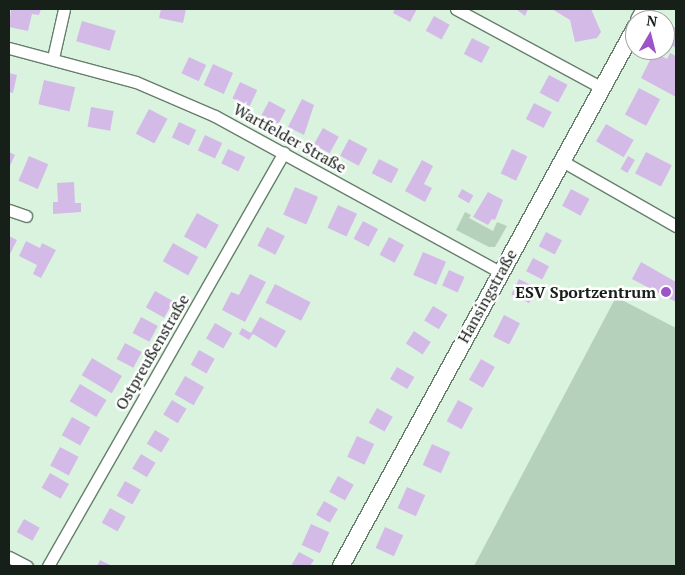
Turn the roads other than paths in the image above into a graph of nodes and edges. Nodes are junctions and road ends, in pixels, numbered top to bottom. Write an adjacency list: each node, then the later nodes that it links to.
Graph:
1 (64, 9): 5 (street)
2 (456, 9): 6 (street)
3 (625, 46): 6 (street, Hansingstraße)
4 (9, 48): 5 (street, Wartfelder Straße)
5 (53, 58): 7 (street, Wartfelder Straße)
6 (602, 88): 8 (street, Hansingstraße)
7 (284, 153): 12 (street, Wartfelder Straße); 15 (street, Ostpreußenstraße)
8 (562, 161): 11 (street); 12 (street, Hansingstraße)
9 (9, 210): 10 (street)
10 (26, 216)
11 (676, 226)
12 (500, 272): 16 (street, Hansingstraße)
13 (9, 557): 14 (street)
14 (27, 566)
15 (48, 566)
16 (341, 566)

